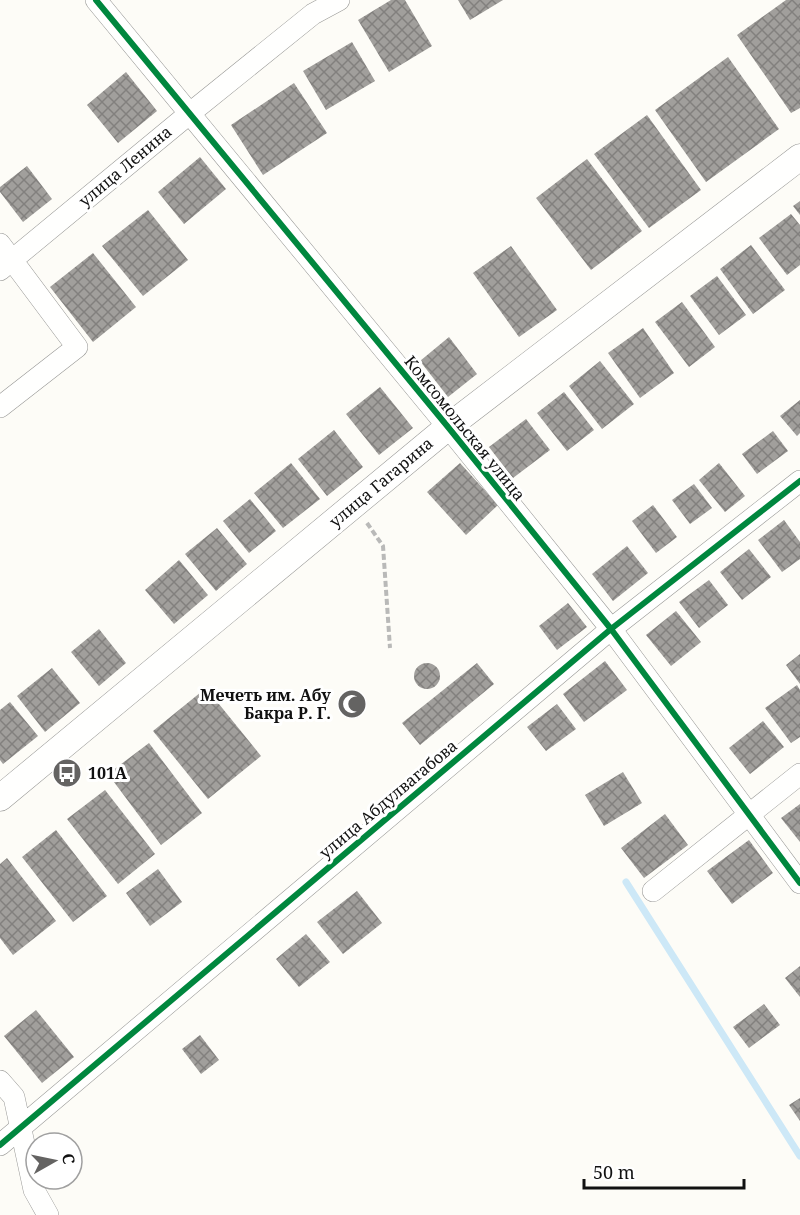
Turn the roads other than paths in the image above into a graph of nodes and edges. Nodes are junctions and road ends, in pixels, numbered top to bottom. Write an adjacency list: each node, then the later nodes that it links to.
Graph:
1 (96, 0): 3 (street, Комсомольская улица)
2 (339, 0): 3 (street, улица Ленина)
3 (189, 114): 5 (street, улица Ленина); 7 (street, Комсомольская улица)
4 (800, 157): 7 (street, улица Гагарина)
5 (4, 258): 6 (street)
6 (0, 407)
7 (448, 427): 9 (street, Комсомольская улица); 11 (street, улица Гагарина)
8 (800, 481): 9 (street, улица Абдулвагабова)
9 (611, 629): 12 (street, Комсомольская улица); 16 (street, улица Абдулвагабова)
10 (800, 774): 12 (street)
11 (0, 798)
12 (748, 814): 13 (street, Комсомольская улица); 14 (street)
13 (800, 883)
14 (652, 891)
15 (0, 1081): 16 (street)
16 (21, 1126): 17 (street, улица Абдулвагабова); 18 (street)
17 (0, 1145)
18 (48, 1215)

